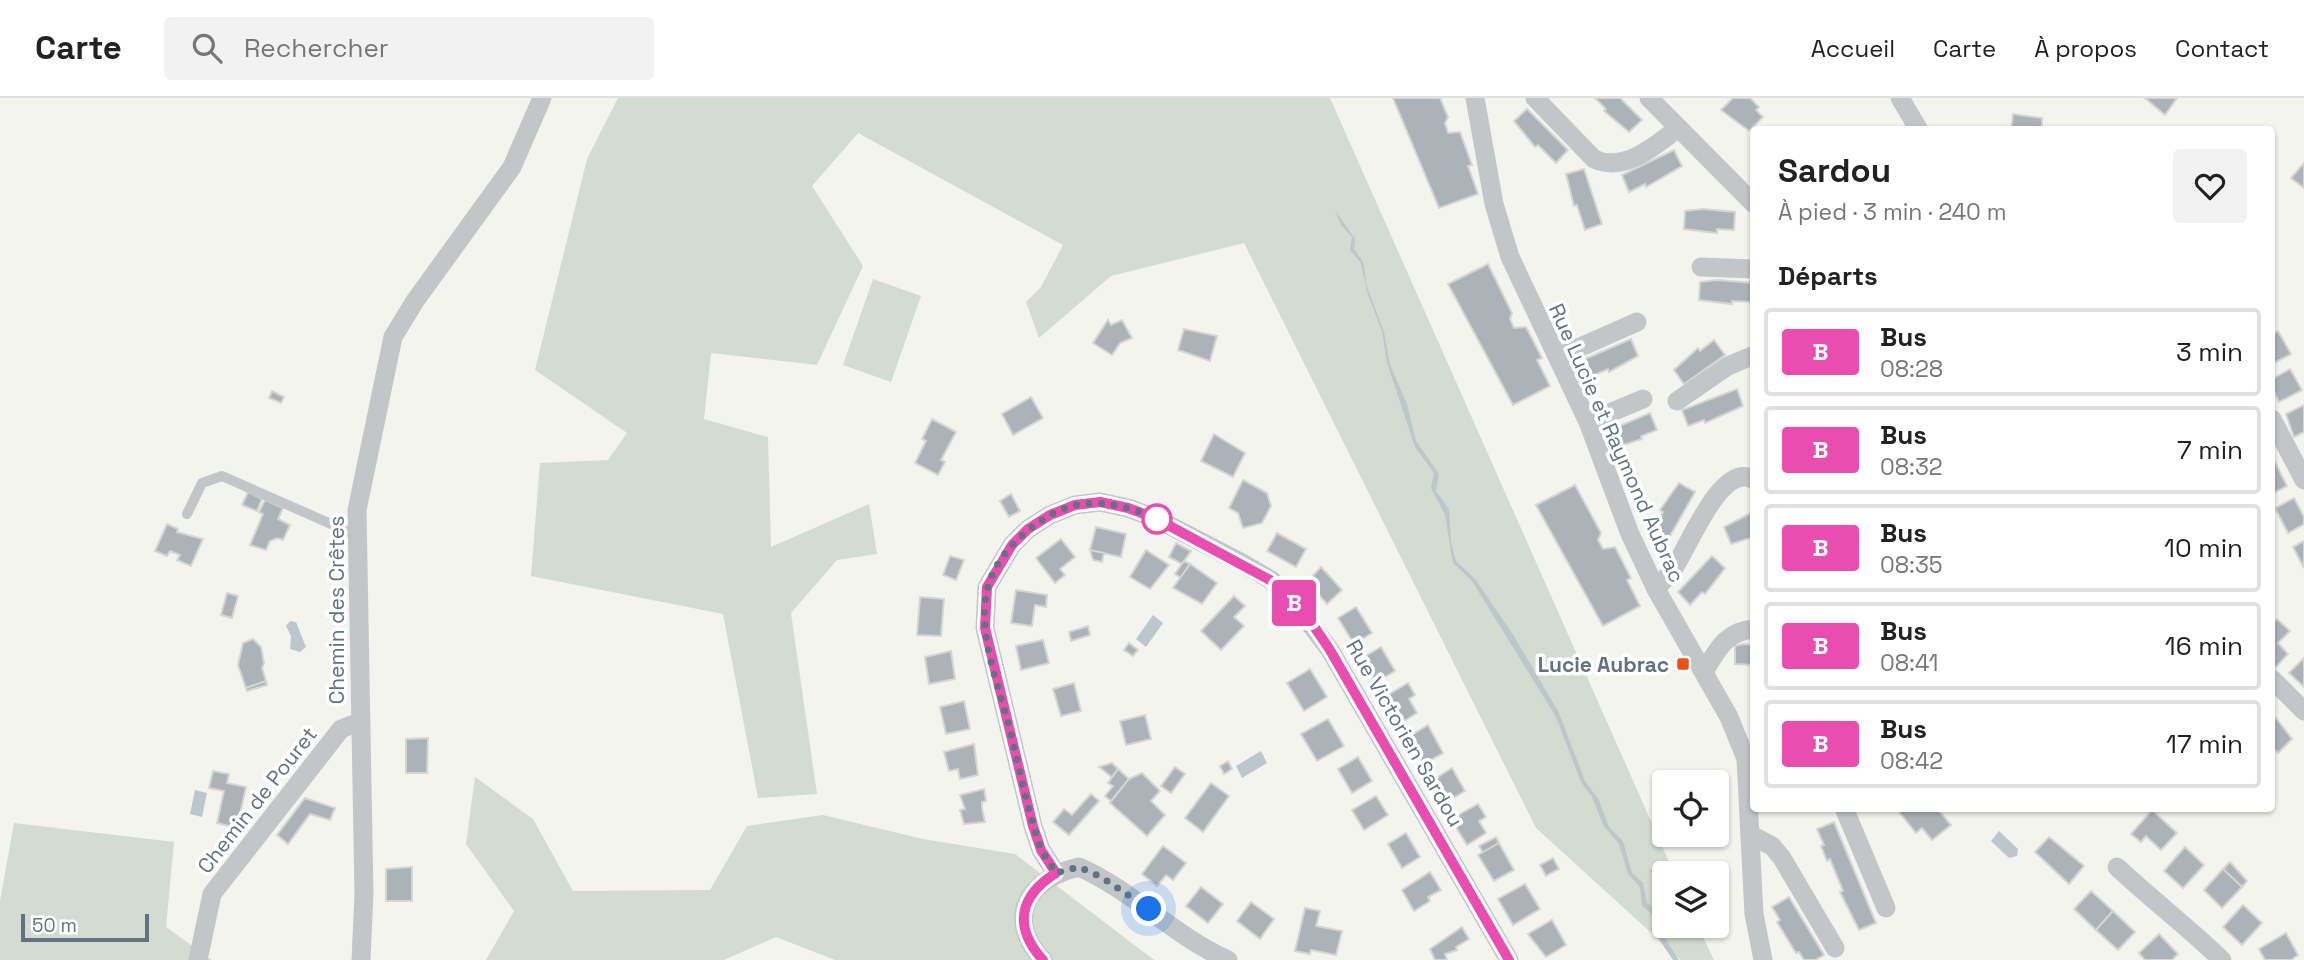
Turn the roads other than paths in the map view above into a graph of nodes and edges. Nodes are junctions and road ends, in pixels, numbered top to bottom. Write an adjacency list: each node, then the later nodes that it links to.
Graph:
1 (542, 98): 21 (street, Chemin des Crêtes)
2 (1475, 98): 12 (street, Rue Lucie et Raymond Aubrac)
3 (1535, 98): 7 (street)
4 (1649, 98): 7 (street)
5 (1900, 98): 6 (street)
6 (1917, 126)
7 (1678, 128): 8 (street)
8 (1750, 200)
9 (1701, 267): 10 (street)
10 (1750, 269)
11 (1637, 322): 12 (street)
12 (1558, 356): 16 (street, Rue Lucie et Raymond Aubrac)
13 (1750, 357): 15 (street)
14 (1643, 399): 16 (street)
15 (1676, 401)
16 (1588, 422): 22 (street, Rue Lucie et Raymond Aubrac)
17 (2275, 425): 19 (street)
18 (1750, 480): 22 (street)
19 (2304, 480)
20 (187, 514): 21 (lane)
21 (356, 535): 27 (street, Chemin des Crêtes)
22 (1656, 589): 24 (street, Rue Lucie et Raymond Aubrac)
23 (1750, 630): 24 (street)
24 (1704, 672): 28 (street, Rue Lucie et Raymond Aubrac)
25 (2275, 682): 26 (street)
26 (2304, 711)
27 (359, 722): 35 (street, Chemin de Pouret); 36 (street, Chemin des Crêtes)
28 (1745, 734): 30 (street, Rue Lucie et Raymond Aubrac)
29 (1846, 812): 33 (street)
30 (1751, 835): 34 (street); 40 (street, Rue Lucie et Raymond Aubrac)
31 (2117, 867): 41 (street)
32 (1056, 873): 37 (street); 38 (street); 39 (street, Rue Victorien Sardou)
33 (1886, 908)
34 (1835, 948)
35 (198, 960)
36 (362, 960)
37 (1043, 960)
38 (1228, 960)
39 (1509, 960)
40 (1763, 960)
41 (2222, 960)

